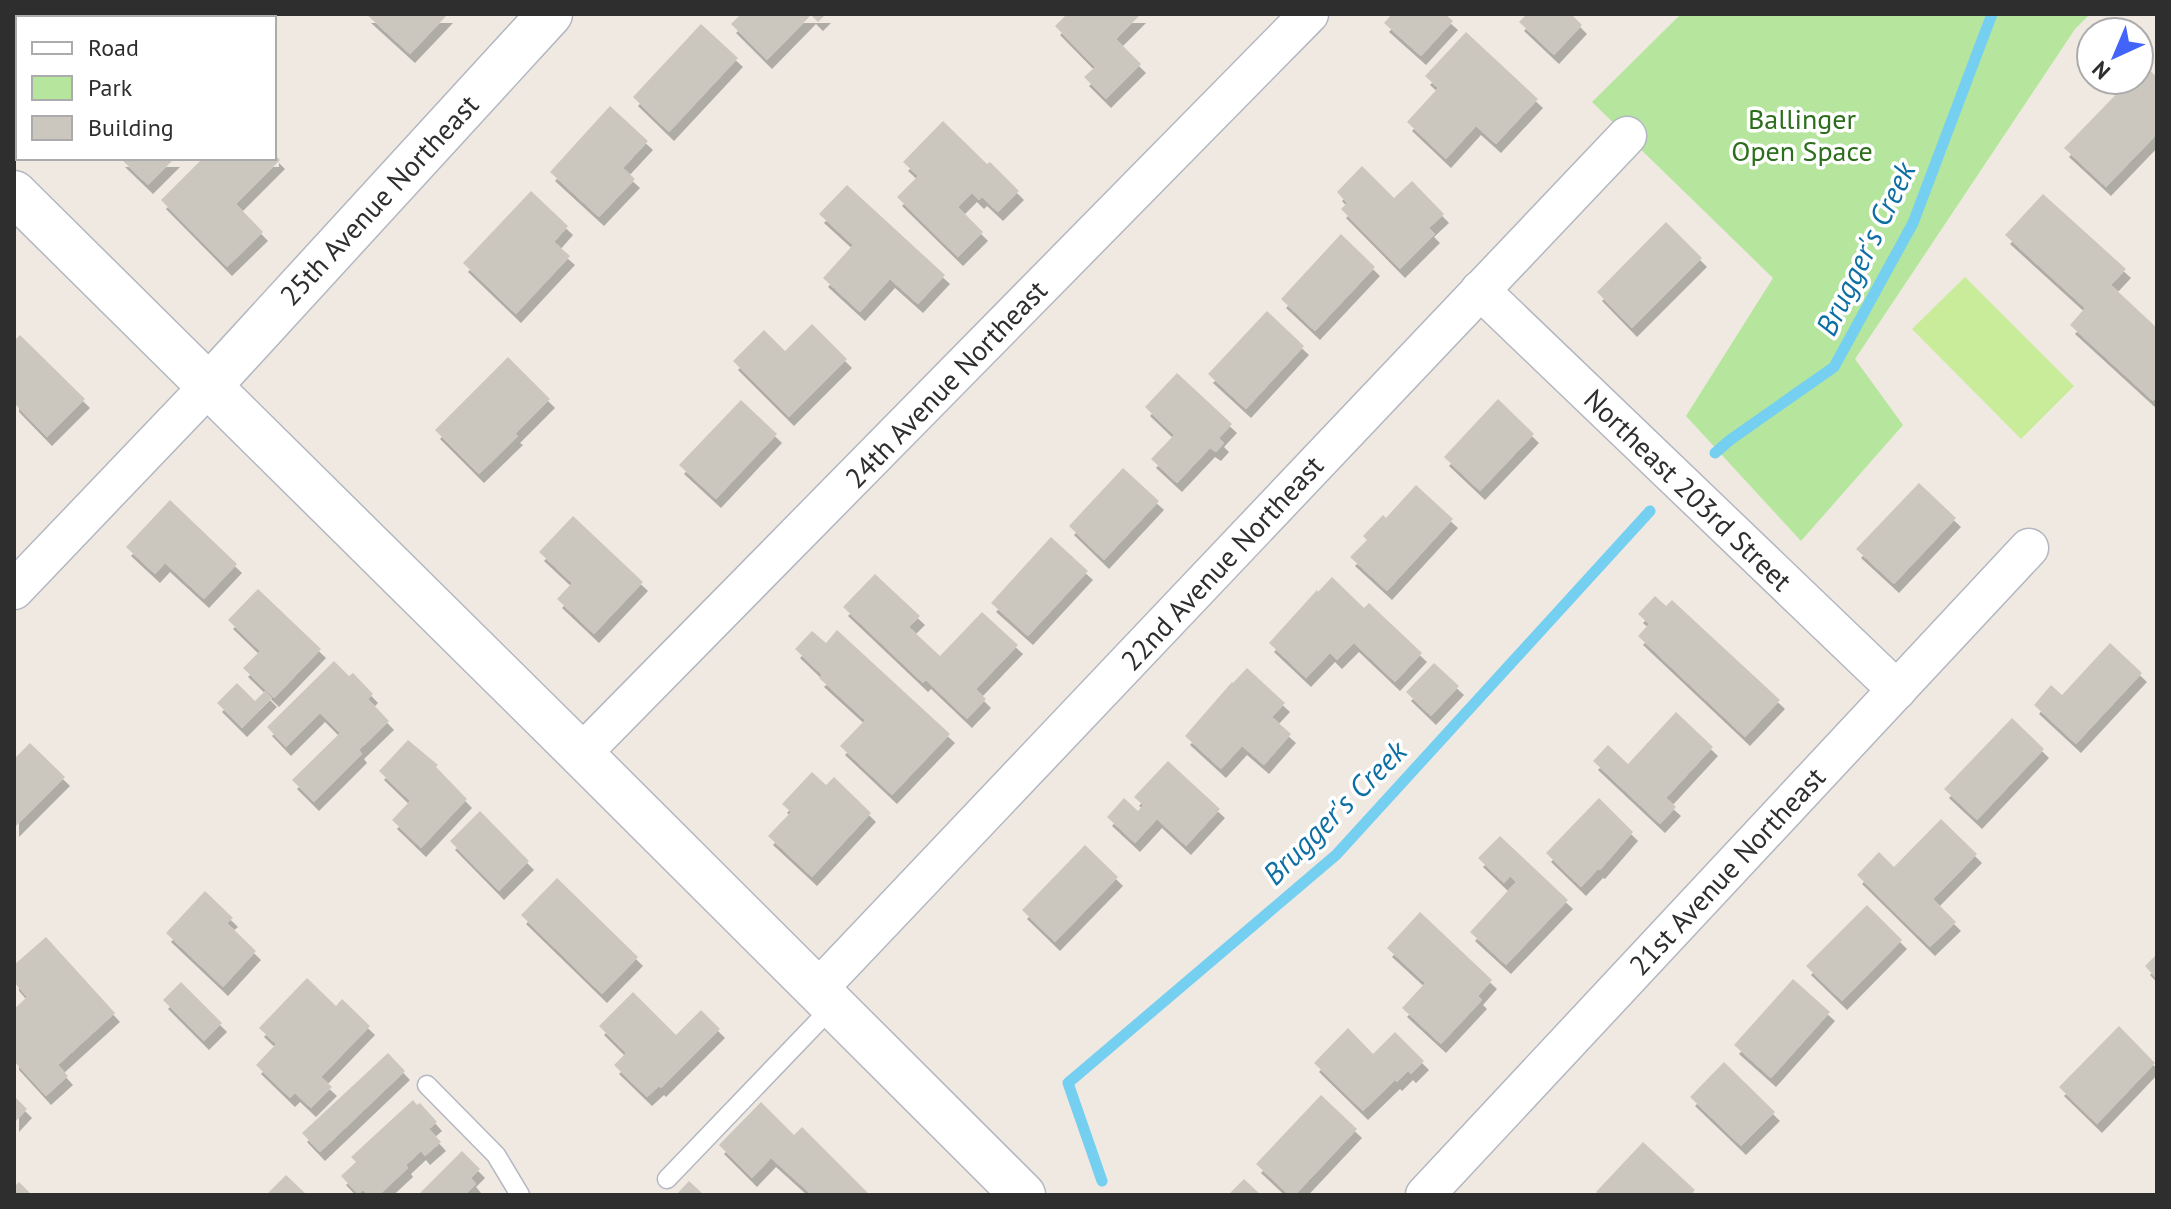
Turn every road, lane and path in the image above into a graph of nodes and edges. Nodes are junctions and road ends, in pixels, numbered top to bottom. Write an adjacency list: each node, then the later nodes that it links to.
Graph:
1 (550, 14): 6 (main road, 25th Avenue Northeast)
2 (1309, 14): 10 (street, 24th Avenue Northeast)
3 (1627, 136): 5 (street, 22nd Avenue Northeast)
4 (14, 193): 6 (main road)
5 (1480, 290): 9 (street, Northeast 203rd Street); 11 (street, 22nd Avenue Northeast)
6 (209, 386): 8 (street); 10 (main road)
7 (2029, 548): 9 (street, 21st Avenue Northeast)
8 (14, 590)
9 (1897, 690): 16 (street, 21st Avenue Northeast)
10 (581, 754): 11 (main road)
11 (825, 998): 13 (lane); 15 (main road)
12 (427, 1085): 14 (lane)
13 (667, 1179)
14 (520, 1195)
15 (1023, 1195)
16 (1425, 1195)

